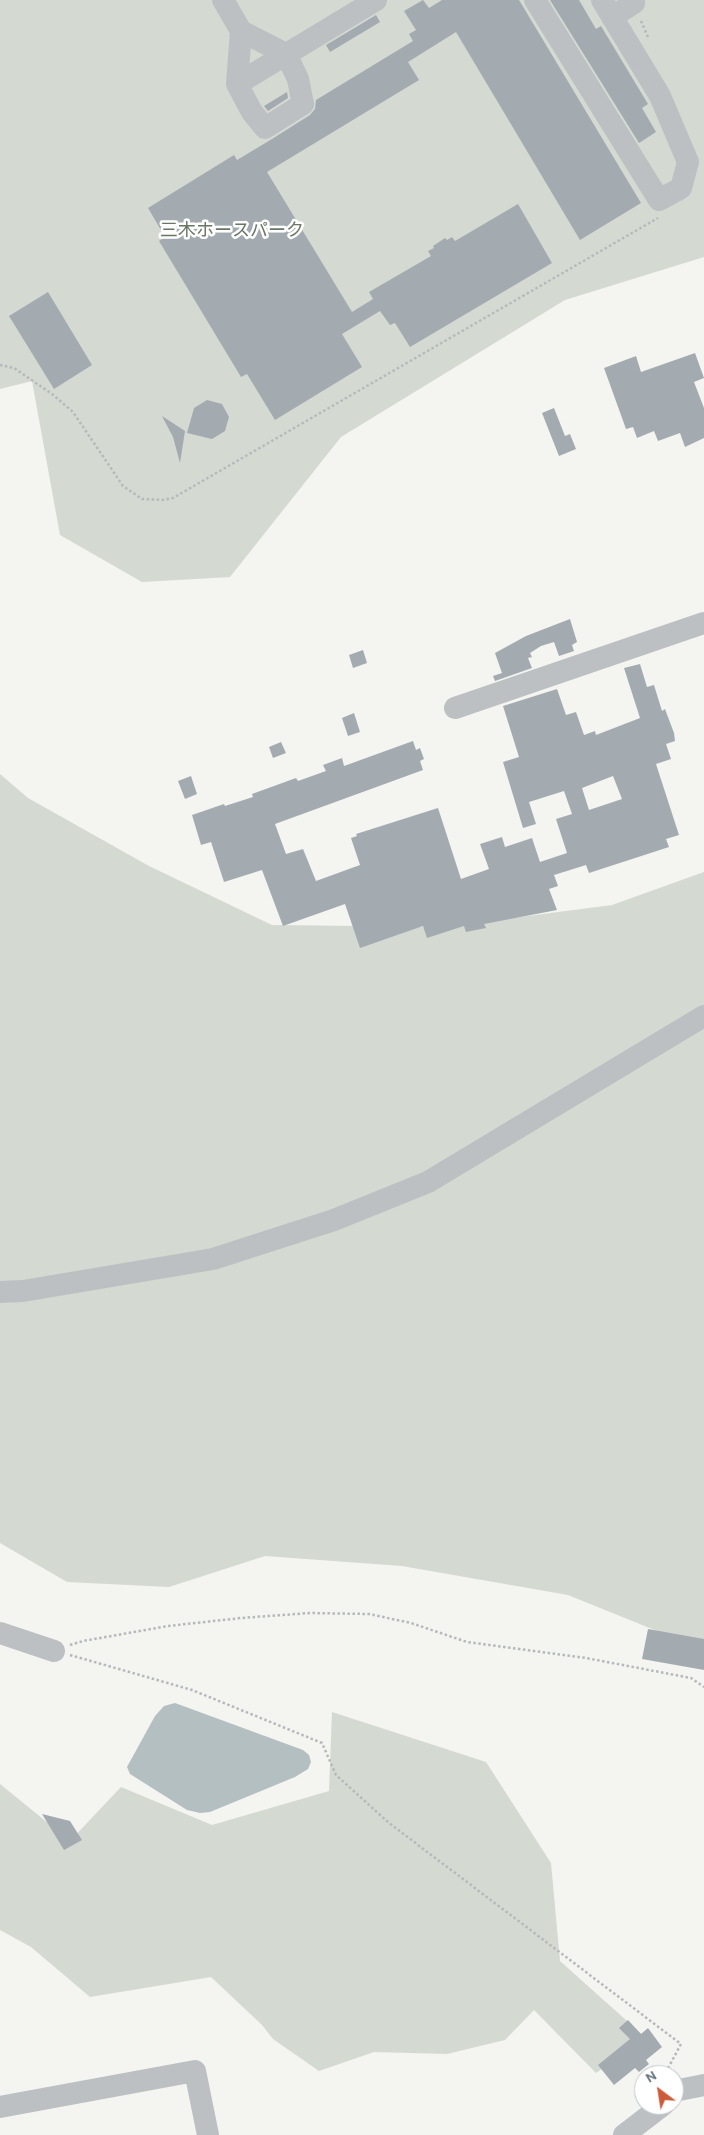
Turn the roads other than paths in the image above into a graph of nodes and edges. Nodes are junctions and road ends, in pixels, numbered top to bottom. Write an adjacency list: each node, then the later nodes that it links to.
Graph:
1 (223, 0): 6 (street)
2 (376, 0): 7 (street)
3 (535, 0): 5 (street)
4 (634, 2): 5 (street)
5 (607, 8)
6 (240, 31): 7 (street); 8 (street)
7 (286, 54): 8 (street); 8 (street)
8 (237, 84)
9 (704, 623): 10 (street)
10 (455, 708)
11 (704, 1016): 12 (street)
12 (0, 1292)
13 (0, 1633): 14 (street)
14 (54, 1651)
15 (704, 2085): 16 (street)
16 (684, 2089)
17 (0, 2107): 19 (street)
18 (650, 2115): 20 (street)
19 (208, 2135)
20 (624, 2135)

